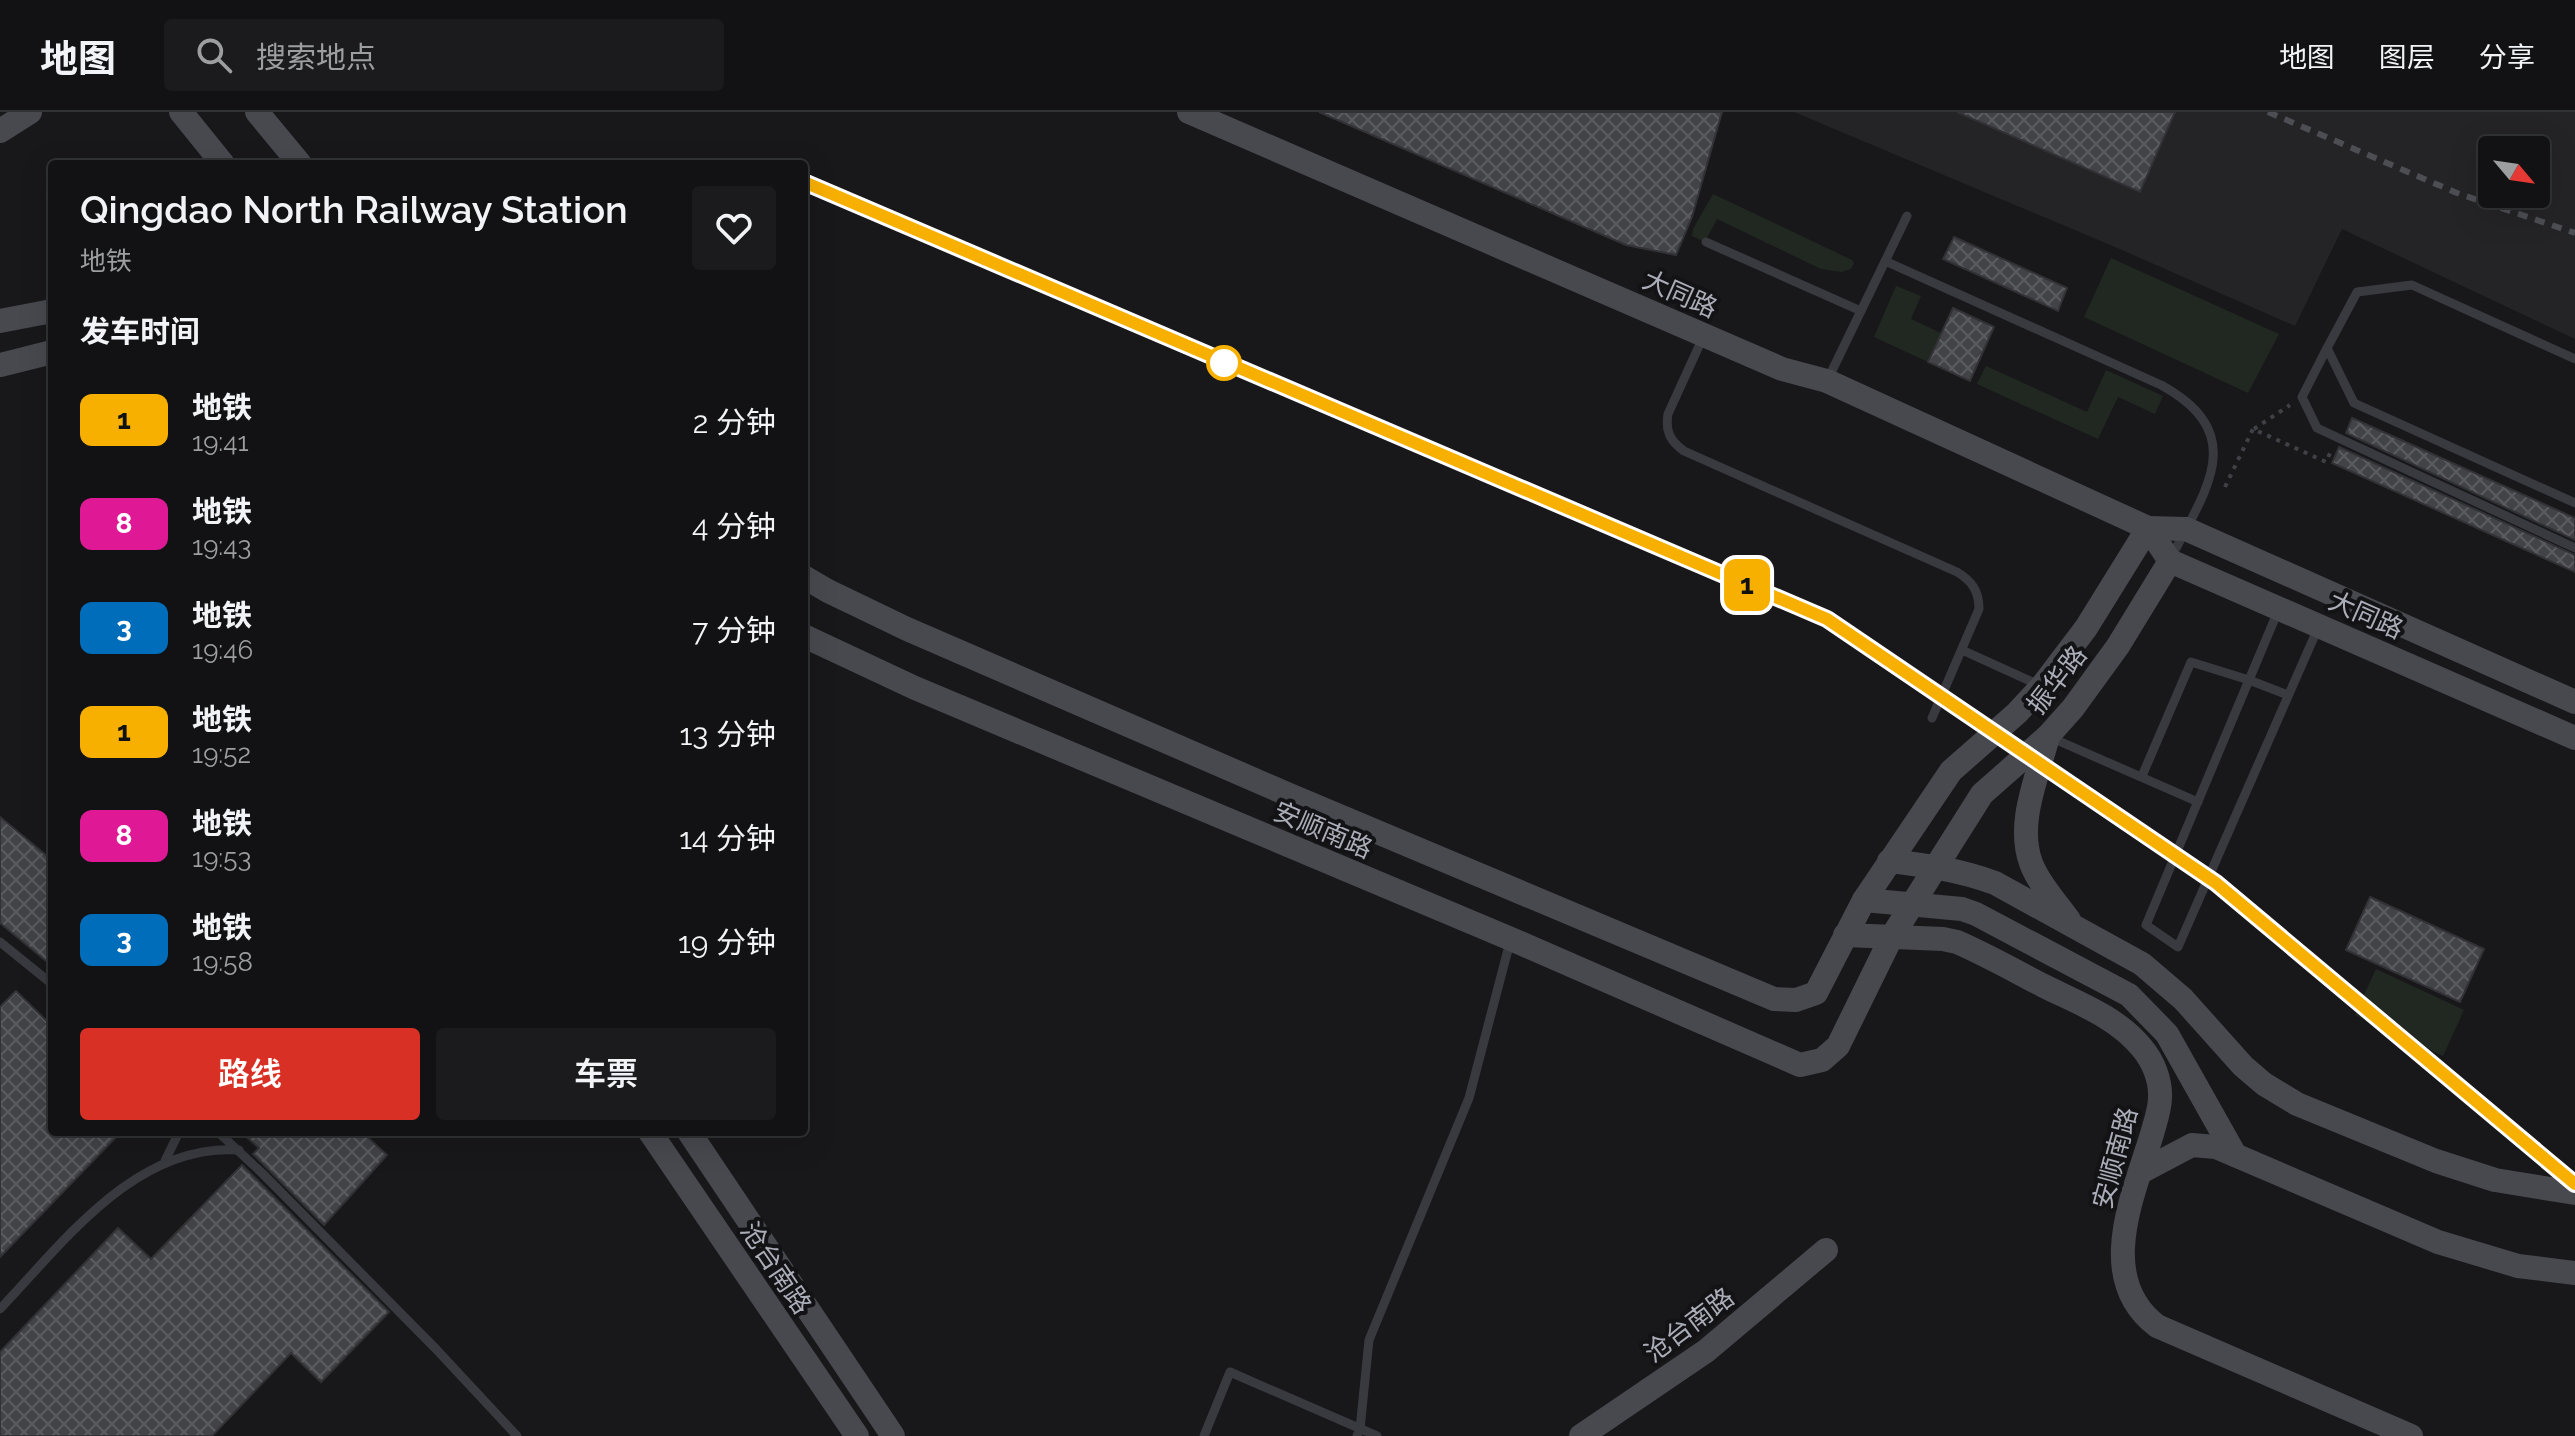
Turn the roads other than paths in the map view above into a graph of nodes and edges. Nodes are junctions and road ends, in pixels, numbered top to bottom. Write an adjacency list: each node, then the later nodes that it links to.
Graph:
1 (30, 112): 5 (main road)
2 (181, 112): 6 (main road)
3 (257, 112): 7 (main road)
4 (1189, 112): 14 (main road, 大同路)
5 (0, 131)
6 (220, 160)
7 (297, 160)
8 (1907, 216): 10 (lane)
9 (1706, 242): 11 (lane)
10 (1885, 261): 11 (lane); 22 (lane)
11 (1861, 311): 19 (lane)
12 (48, 312): 13 (main road)
13 (0, 321)
14 (1704, 335): 19 (main road, 大同路); 29 (lane)
15 (2327, 348): 17 (lane); 20 (lane); 23 (lane)
16 (48, 353): 18 (main road)
17 (2575, 359)
18 (0, 365)
19 (1827, 381): 21 (main road, 大同路)
20 (2575, 503)
21 (2148, 528): 22 (main road, 大同路); 24 (main road); 31 (main road, 振华路)
22 (2186, 529): 24 (lane); 33 (main road, 大同路)
23 (2575, 548)
24 (2170, 561): 26 (main road, 大同路); 35 (main road, 振华路)
25 (808, 579): 49 (main road, 安顺南路)
26 (2280, 607): 27 (main road, 大同路); 30 (lane)
27 (2319, 625): 32 (lane); 36 (main road, 大同路)
28 (808, 638): 46 (main road, 安顺南路)
29 (1962, 650): 31 (lane); 34 (lane)
30 (2249, 680): 32 (lane); 37 (lane); 38 (lane)
31 (2042, 686): 39 (main road, 振华路)
32 (2288, 695): 38 (lane)
33 (2575, 702)
34 (1932, 718)
35 (2048, 736): 37 (lane); 40 (main road, 振华路); 43 (main road)
36 (2575, 738)
37 (2142, 776): 38 (lane)
38 (2198, 802)
39 (1889, 861): 40 (main road); 41 (main road, 振华路)
40 (1935, 866): 42 (main road, 振华路); 43 (main road)
41 (1864, 900): 42 (main road); 44 (main road, 振华路)
42 (1912, 903): 45 (main road, 振华路); 56 (main road)
43 (2070, 922): 59 (main road)
44 (1845, 935): 45 (main road, 安顺南路); 49 (main road, 振华路)
45 (1891, 938): 50 (main road, 振华路); 58 (main road, 安顺南路)
46 (1511, 939): 50 (main road, 安顺南路); 63 (lane)
47 (0, 942): 48 (lane)
48 (48, 981)
49 (1816, 993)
50 (1822, 1060)
51 (177, 1136): 57 (lane)
52 (223, 1136): 55 (lane)
53 (653, 1136): 65 (main road, 沧台南路)
54 (692, 1136): 66 (main road, 沧台南路)
55 (239, 1150): 57 (lane); 64 (lane)
56 (2235, 1155): 58 (main road); 61 (main road)
57 (165, 1161): 62 (lane)
58 (2141, 1172): 70 (main road, 安顺南路)
59 (2575, 1193)
60 (1826, 1250): 69 (main road, 沧台南路)
61 (2575, 1273)
62 (0, 1309)
63 (1359, 1432): 67 (lane); 68 (lane)
64 (517, 1436)
65 (857, 1436)
66 (893, 1436)
67 (1204, 1436)
68 (1377, 1436)
69 (1581, 1436)
70 (2411, 1436)

